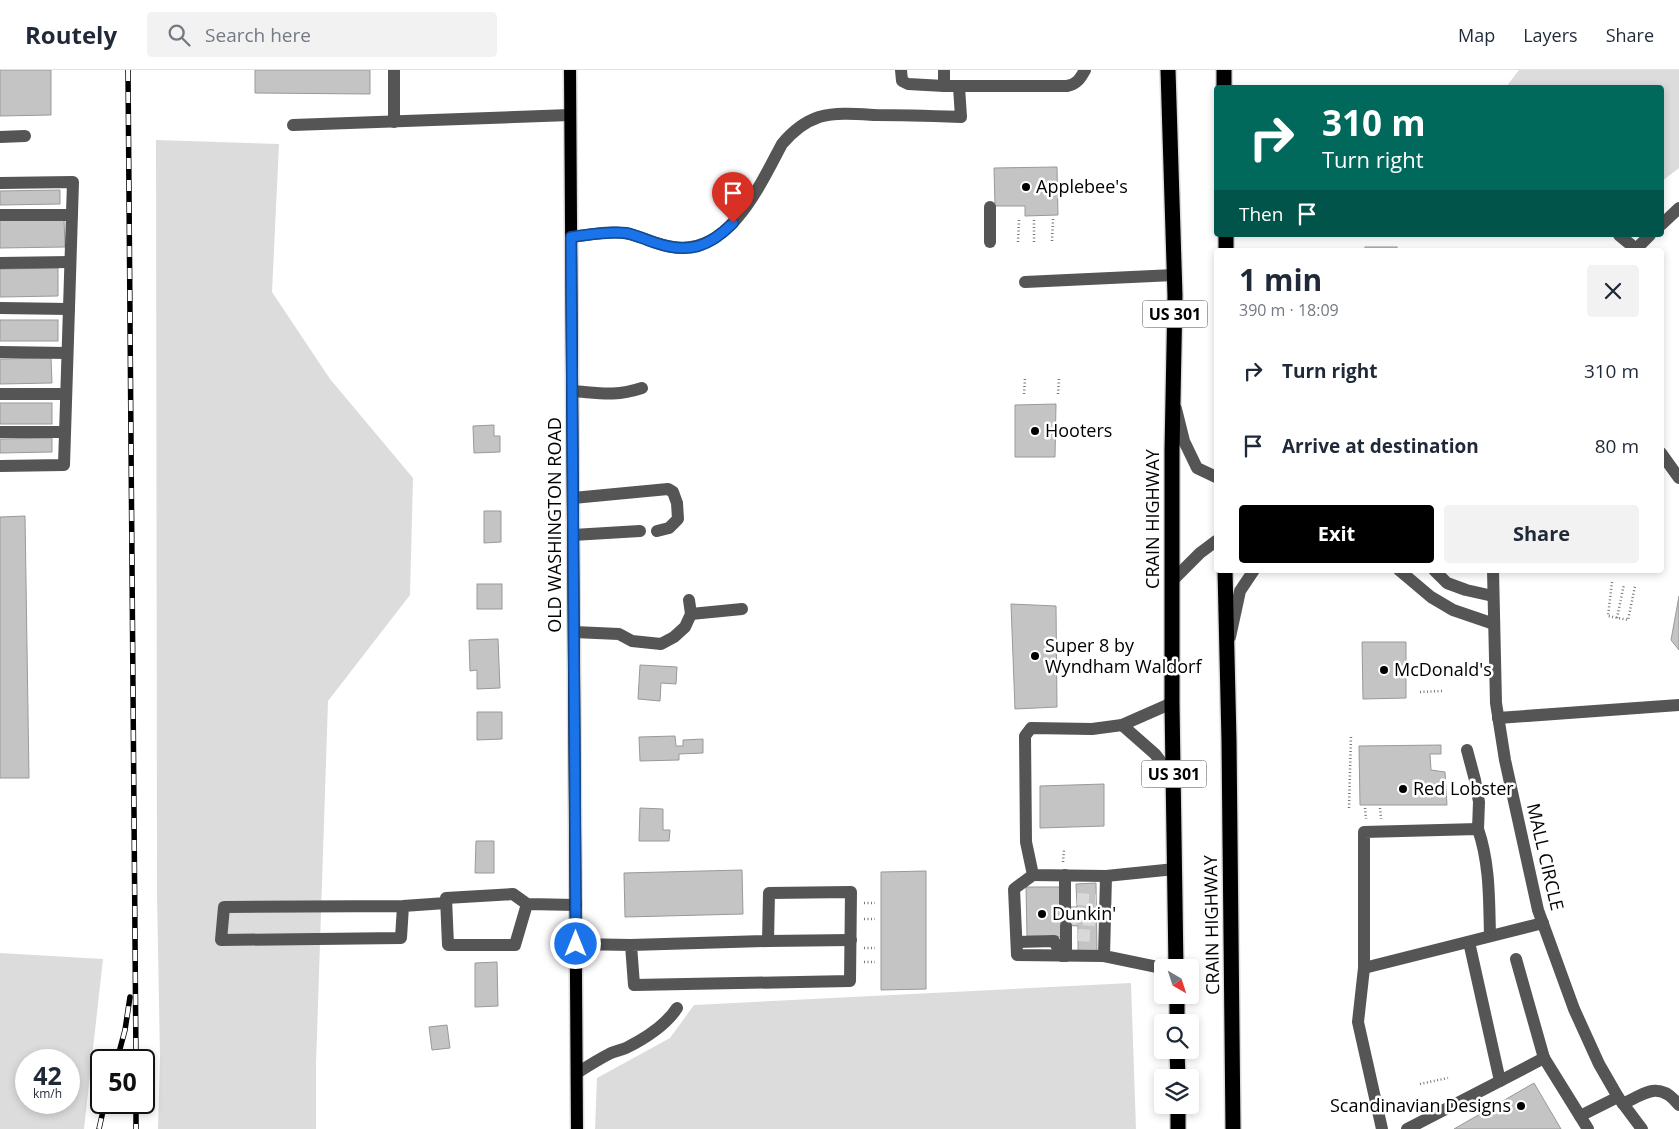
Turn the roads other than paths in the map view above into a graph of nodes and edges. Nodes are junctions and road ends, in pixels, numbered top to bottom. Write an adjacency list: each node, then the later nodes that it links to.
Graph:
1 (394, 70): 12 (street)
2 (570, 70): 11 (main road, OLD WASHINGTON ROAD)
3 (901, 70): 9 (street)
4 (944, 70): 9 (street)
5 (1085, 70): 10 (street)
6 (1168, 70): 30 (highway, CRAIN HIGHWAY / US 301)
7 (1224, 70): 8 (highway)
8 (1224, 85)
9 (944, 86): 10 (street)
10 (959, 87): 22 (street)
11 (570, 116): 12 (street); 22 (main road, OLD WASHINGTON ROAD)
12 (394, 122): 13 (street)
13 (293, 125)
14 (0, 136): 15 (street)
15 (25, 136)
16 (0, 183): 20 (street)
17 (990, 206): 25 (street)
18 (1679, 208): 21 (street)
19 (0, 215): 20 (street)
20 (72, 215): 28 (street)
21 (1664, 222)
22 (571, 237): 37 (main road, OLD WASHINGTON ROAD)
23 (1621, 237): 26 (street)
24 (1648, 237): 27 (street)
25 (990, 242)
26 (1633, 248)
27 (1637, 248)
28 (70, 262): 29 (street); 33 (street)
29 (0, 263)
30 (1174, 275): 31 (street); 40 (highway, CRAIN HIGHWAY / US 301)
31 (1025, 282)
32 (0, 308): 33 (street)
33 (69, 309): 35 (street)
34 (0, 352): 35 (street)
35 (67, 353): 39 (street)
36 (642, 388): 37 (street)
37 (572, 391): 47 (main road, OLD WASHINGTON ROAD)
38 (0, 394): 39 (street)
39 (66, 394): 42 (street)
40 (1173, 395): 45 (street); 57 (highway, CRAIN HIGHWAY / US 301)
41 (0, 432): 42 (street)
42 (65, 432): 44 (street)
43 (1664, 457): 46 (street)
44 (0, 466)
45 (1214, 476)
46 (1679, 478)
47 (573, 498): 49 (street); 50 (main road, OLD WASHINGTON ROAD)
48 (640, 531): 50 (street)
49 (657, 531)
50 (573, 536): 63 (main road, OLD WASHINGTON ROAD)
51 (1214, 543): 57 (street)
52 (1225, 573): 64 (highway, CRAIN HIGHWAY / US 301)
53 (1252, 573): 64 (street)
54 (1403, 573): 62 (street)
55 (1437, 573): 58 (street)
56 (1493, 573): 58 (street, MALL CIRCLE)
57 (1172, 581): 65 (highway, CRAIN HIGHWAY / US 301)
58 (1493, 596): 62 (street, MALL CIRCLE)
59 (689, 600): 61 (street)
60 (742, 609): 61 (street)
61 (691, 614): 63 (street)
62 (1494, 624): 67 (street, MALL CIRCLE)
63 (574, 632): 79 (main road, OLD WASHINGTON ROAD)
64 (1227, 649): 105 (highway, CRAIN HIGHWAY / US 301)
65 (1172, 703): 68 (street); 70 (highway, CRAIN HIGHWAY / US 301)
66 (1679, 705): 67 (street)
67 (1498, 718): 81 (street, MALL CIRCLE)
68 (1122, 726): 70 (street); 74 (street)
69 (1467, 750): 71 (street)
70 (1174, 779): 72 (highway, CRAIN HIGHWAY / US 301)
71 (1478, 829): 83 (street); 94 (street)
72 (1175, 869): 75 (street); 91 (highway, CRAIN HIGHWAY / US 301)
73 (1064, 871): 74 (street); 75 (street); 76 (street)
74 (1033, 875): 89 (street)
75 (1106, 876): 90 (street)
76 (1069, 902)
77 (446, 903): 78 (street); 78 (street); 80 (street)
78 (527, 904): 79 (street)
79 (576, 905): 87 (main road, OLD WASHINGTON ROAD)
80 (402, 906): 80 (street)
81 (1543, 923): 83 (street); 99 (street, MALL CIRCLE)
82 (1066, 926): 89 (street)
83 (1490, 936): 86 (street)
84 (851, 940): 85 (street); 85 (street); 88 (street)
85 (768, 941): 88 (street)
86 (1469, 942): 94 (street); 98 (street)
87 (576, 944): 88 (street); 97 (main road, OLD WASHINGTON ROAD)
88 (631, 945)
89 (1064, 956): 90 (street)
90 (1104, 956): 93 (street)
91 (1176, 959)
92 (1516, 959): 96 (street)
93 (1154, 966)
94 (1364, 968): 106 (street)
95 (678, 1008): 97 (street)
96 (1544, 1058): 98 (street); 102 (street)
97 (577, 1072): 103 (main road, OLD WASHINGTON ROAD)
98 (1500, 1080): 107 (street)
99 (1620, 1100): 100 (street); 102 (street); 109 (street, MALL CIRCLE)
100 (1679, 1105)
101 (1178, 1114): 104 (highway)
102 (1580, 1116): 108 (street)
103 (577, 1129)
104 (1178, 1129)
105 (1233, 1129)
106 (1382, 1129)
107 (1407, 1129)
108 (1588, 1129)
109 (1642, 1129)

